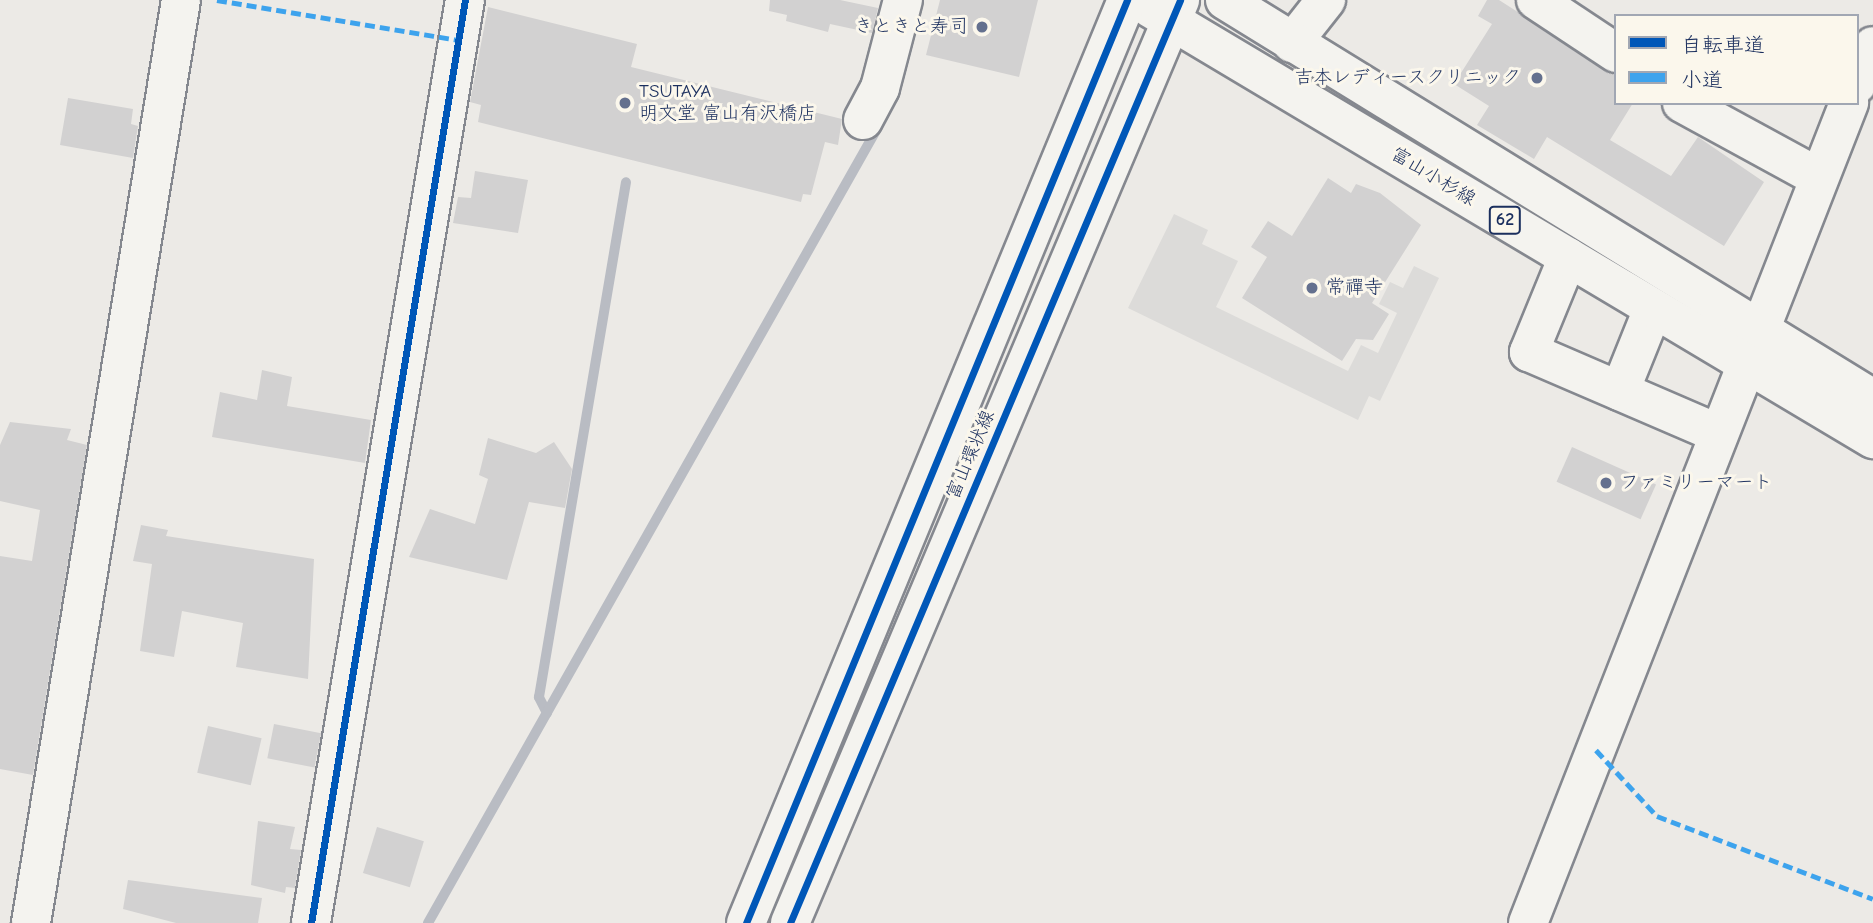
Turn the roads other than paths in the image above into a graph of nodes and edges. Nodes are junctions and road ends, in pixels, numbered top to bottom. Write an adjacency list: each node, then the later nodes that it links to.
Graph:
1 (181, 0): 25 (main road)
2 (465, 0): 26 (main road)
3 (902, 0): 16 (main road)
4 (1127, 0): 27 (main road, 富山環状線)
5 (1137, 0): 9 (main road, 富山小杉線 / 62)
6 (1225, 0): 10 (main road, 富山小杉線 / 62)
7 (1326, 0): 10 (main road)
8 (1536, 0): 12 (main road)
9 (1176, 11): 18 (main road, 富山小杉線 / 62); 28 (main road, 富山環状線)
10 (1292, 43): 20 (main road, 富山小杉線 / 62)
11 (1873, 46): 13 (main road)
12 (1614, 52)
13 (1859, 79)
14 (1686, 105): 17 (main road)
15 (1848, 105): 17 (main road)
16 (863, 120)
17 (1818, 177): 20 (main road)
18 (1568, 257): 19 (main road, 富山小杉線 / 62); 21 (main road)
19 (1653, 309): 20 (main road, 富山小杉線 / 62); 21 (main road)
20 (1750, 348): 22 (main road, 富山小杉線 / 62); 23 (main road); 24 (main road, 富山小杉線 / 62)
21 (1620, 391): 23 (main road)
22 (1873, 399)
23 (1717, 433): 29 (main road)
24 (1873, 439)
25 (31, 923)
26 (311, 923)
27 (746, 923)
28 (790, 923)
29 (1528, 923)

